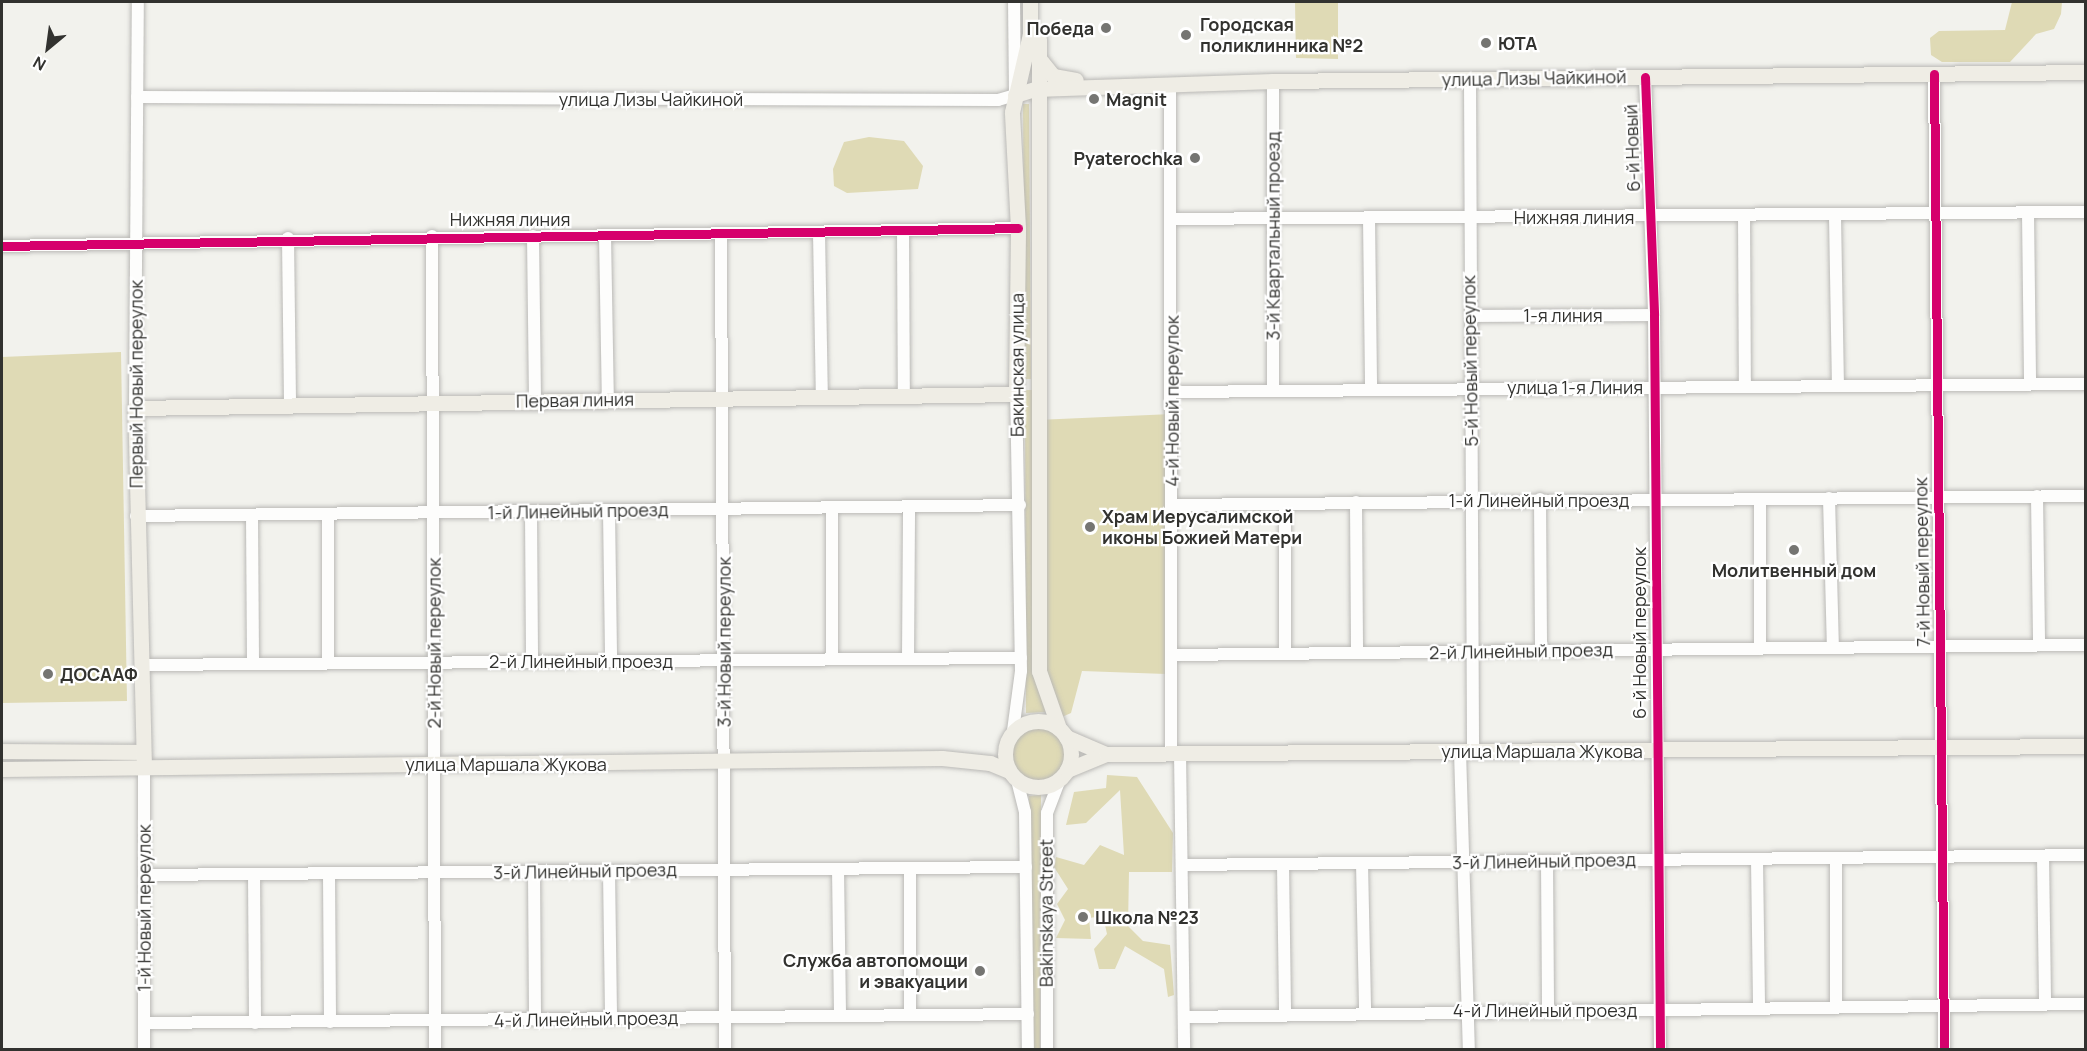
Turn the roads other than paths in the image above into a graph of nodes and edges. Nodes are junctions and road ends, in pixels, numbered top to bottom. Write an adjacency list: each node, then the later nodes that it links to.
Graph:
1 (138, 2): 14 (street, Первый Новый переулок)
2 (1014, 2): 5 (street)
3 (1030, 2): 5 (main road, Бакинская улица)
4 (1039, 2): 5 (main road, Бакинская улица)
5 (1030, 48): 11 (main road, улица Лизы Чайкиной); 12 (main road, Бакинская улица); 13 (main road, Бакинская улица)
6 (2085, 72): 7 (main road, улица Лизы Чайкиной)
7 (1934, 74): 8 (main road, улица Лизы Чайкиной); 17 (street, 7-й Новый переулок)
8 (1646, 77): 9 (main road, улица Лизы Чайкиной); 21 (street, 6-й Новый)
9 (1470, 79): 10 (main road, улица Лизы Чайкиной); 20 (street, 5-й Новый переулок)
10 (1273, 81): 11 (main road, улица Лизы Чайкиной); 22 (street, 3-й Квартальный проезд)
11 (1166, 84): 12 (main road, улица Лизы Чайкиной); 24 (street, 4-й Новый переулок)
12 (1035, 89): 13 (main road, улица Лизы Чайкиной); 99 (main road, Бакинская улица)
13 (1015, 95): 14 (street, улица Лизы Чайкиной); 25 (main road, Бакинская улица)
14 (137, 97): 33 (street, Первый Новый переулок)
15 (2085, 212): 16 (street, Нижняя линия)
16 (2028, 213): 17 (street, Нижняя линия); 37 (street)
17 (1935, 214): 19 (street, Нижняя линия); 39 (street, 7-й Новый переулок)
18 (1744, 215): 19 (street, Нижняя линия); 21 (street, Нижняя линия); 40 (street)
19 (1835, 216): 41 (street)
20 (1468, 217): 21 (street, Нижняя линия); 23 (street, Нижняя линия); 36 (street, 5-й Новый переулок)
21 (1651, 217): 35 (street, 6-й Новый переулок)
22 (1273, 218): 23 (street, Нижняя линия); 24 (street, Нижняя линия); 44 (street, 3-й Квартальный проезд)
23 (1369, 218): 45 (street)
24 (1171, 219): 46 (street, 4-й Новый переулок)
25 (1018, 228): 26 (street, Нижняя линия); 47 (main road, Бакинская улица)
26 (903, 231): 27 (street, Нижняя линия); 48 (street)
27 (819, 232): 28 (street, Нижняя линия); 49 (street)
28 (721, 234): 29 (street, Нижняя линия); 50 (street, 3-й Новый переулок)
29 (605, 235): 31 (street, Нижняя линия); 51 (street)
30 (432, 236): 31 (street, Нижняя линия); 32 (street, Нижняя линия); 53 (street, 2-й Новый переулок)
31 (533, 236): 52 (street)
32 (288, 238): 33 (street, Нижняя линия); 54 (street)
33 (136, 241): 34 (street, Нижняя линия); 55 (street, Первый Новый переулок)
34 (2, 246)
35 (1653, 315): 36 (street, 1-я линия); 42 (street, 6-й Новый переулок)
36 (1472, 316): 43 (street, 5-й Новый переулок)
37 (2030, 384): 38 (street, улица 1-я Линия); 39 (street, улица 1-я Линия)
38 (2085, 384)
39 (1936, 385): 41 (street, улица 1-я Линия); 58 (street, 7-й Новый переулок)
40 (1745, 386): 41 (street, улица 1-я Линия); 42 (street, улица 1-я Линия)
41 (1838, 386)
42 (1654, 387): 43 (street, улица 1-я Линия); 63 (street, 6-й Новый переулок)
43 (1474, 388): 45 (street, улица 1-я Линия); 61 (street, 5-й Новый переулок)
44 (1273, 390): 45 (street, улица 1-я Линия); 46 (street, улица 1-я Линия)
45 (1371, 390)
46 (1172, 392): 67 (street, 4-й Новый переулок)
47 (1016, 394): 48 (main road, Первая линия); 66 (street, Бакинская улица)
48 (904, 396): 49 (main road, Первая линия)
49 (822, 397): 50 (main road, Первая линия)
50 (722, 399): 51 (main road, Первая линия); 70 (street, 3-й Новый переулок)
51 (608, 400): 52 (main road, Первая линия)
52 (535, 401): 53 (main road, Первая линия)
53 (433, 402): 54 (main road, Первая линия); 73 (street, 2-й Новый переулок)
54 (290, 404): 55 (main road, Первая линия)
55 (135, 408): 75 (main road, Первый Новый переулок)
56 (2085, 495): 57 (street, 1-й Линейный проезд)
57 (2037, 496): 58 (street, 1-й Линейный проезд); 77 (street)
58 (1938, 497): 59 (street, 1-й Линейный проезд); 79 (street, 7-й Новый переулок)
59 (1829, 498): 60 (street, 1-й Линейный проезд); 81 (street)
60 (1760, 499): 63 (street, 1-й Линейный проезд); 80 (street)
61 (1471, 500): 62 (street, 1-й Линейный проезд); 64 (street, 1-й Линейный проезд); 83 (street, 5-й Новый переулок)
62 (1540, 500): 63 (street, 1-й Линейный проезд); 84 (street)
63 (1655, 500): 82 (street, 6-й Новый переулок)
64 (1356, 502): 65 (street, 1-й Линейный проезд); 86 (street)
65 (1285, 504): 67 (street, 1-й Линейный проезд); 85 (street)
66 (1020, 505): 68 (street, 1-й Линейный проезд); 89 (street, Бакинская улица)
67 (1172, 505): 87 (street, 4-й Новый переулок)
68 (909, 506): 69 (street, 1-й Линейный проезд); 88 (street)
69 (832, 507): 70 (street, 1-й Линейный проезд); 90 (street)
70 (723, 509): 71 (street, 1-й Линейный проезд); 91 (street, 3-й Новый переулок)
71 (609, 511): 72 (street, 1-й Линейный проезд); 92 (street)
72 (531, 512): 73 (street, 1-й Линейный проезд); 94 (street)
73 (433, 513): 74 (street, 1-й Линейный проезд); 93 (street, 2-й Новый переулок)
74 (328, 514): 76 (street, 1-й Линейный проезд); 95 (street)
75 (136, 516): 76 (street, 1-й Линейный проезд); 97 (main road, Первый Новый переулок)
76 (252, 516): 96 (street)
77 (2039, 645): 78 (street, 2-й Линейный проезд); 79 (street, 2-й Линейный проезд)
78 (2085, 645)
79 (1940, 647): 81 (street, 2-й Линейный проезд); 101 (street, 7-й Новый переулок)
80 (1760, 648): 81 (street, 2-й Линейный проезд); 82 (street, 2-й Линейный проезд)
81 (1833, 648)
82 (1656, 649): 84 (street, 2-й Линейный проезд); 102 (street, 6-й Новый переулок)
83 (1472, 651): 84 (street, 2-й Линейный проезд); 86 (street, 2-й Линейный проезд); 104 (street, 5-й Новый переулок)
84 (1541, 651)
85 (1285, 653): 86 (street, 2-й Линейный проезд); 87 (street, 2-й Линейный проезд)
86 (1357, 653)
87 (1173, 655): 105 (street, 4-й Новый переулок)
88 (908, 658): 89 (street, 2-й Линейный проезд); 90 (street, 2-й Линейный проезд)
89 (1021, 658): 98 (street, Бакинская улица)
90 (832, 659): 91 (street, 2-й Линейный проезд)
91 (724, 660): 92 (street, 2-й Линейный проезд); 108 (street, 3-й Новый переулок)
92 (611, 661): 94 (street, 2-й Линейный проезд)
93 (434, 662): 94 (street, 2-й Линейный проезд); 95 (street, 2-й Линейный проезд); 109 (street, 2-й Новый переулок)
94 (532, 662)
95 (328, 663): 96 (street, 2-й Линейный проезд)
96 (253, 664): 97 (street, 2-й Линейный проезд)
97 (141, 665): 107 (main road, Первый Новый переулок)
98 (1013, 731): 99 (main road); 112 (main road)
99 (1063, 732): 106 (main road, улица Маршала Жукова); 111 (main road)
100 (2085, 746): 101 (main road, улица Маршала Жукова)
101 (1937, 748): 102 (main road, улица Маршала Жукова); 115 (street, 7-й Новый переулок)
102 (1654, 750): 104 (main road, улица Маршала Жукова); 117 (street, 6-й Новый переулок)
103 (2, 751): 107 (main road, улица Маршала Жукова)
104 (1466, 751): 105 (main road, улица Маршала Жукова); 120 (street, 5-й Новый переулок)
105 (1175, 753): 106 (main road, улица Маршала Жукова); 122 (street, 4-й Новый переулок)
106 (1106, 754): 111 (main road, улица Маршала Жукова)
107 (143, 760): 109 (main road, улица Маршала Жукова); 110 (main road, улица Маршала Жукова); 132 (street, 1-й Новый переулок)
108 (724, 762): 109 (main road, улица Маршала Жукова); 112 (main road, улица Маршала Жукова); 127 (street, 3-й Новый переулок)
109 (435, 765): 130 (street, 2-й Новый переулок)
110 (2, 769)
111 (1063, 775): 112 (main road); 159 (street, Bakinskaya Street)
112 (1013, 776): 124 (street, Bakinskaya Street)
113 (2085, 855): 114 (street, 3-й Линейный проезд)
114 (2043, 856): 115 (street, 3-й Линейный проезд); 134 (street)
115 (1941, 857): 116 (street, 3-й Линейный проезд); 136 (street, 7-й Новый переулок)
116 (1836, 858): 118 (street, 3-й Линейный проезд); 137 (street)
117 (1658, 860): 118 (street, 3-й Линейный проезд); 119 (street, 3-й Линейный проезд); 139 (street, 6-й Новый переулок)
118 (1757, 860): 138 (street)
119 (1547, 861): 120 (street, 3-й Линейный проезд); 141 (street)
120 (1466, 862): 121 (street, 3-й Линейный проезд); 140 (street, 5-й Новый переулок)
121 (1362, 863): 123 (street, 3-й Линейный проезд); 142 (street)
122 (1182, 865): 123 (street, 3-й Линейный проезд); 147 (street, 4-й Новый переулок)
123 (1283, 865): 144 (street)
124 (1026, 867): 126 (street, 3-й Линейный проезд); 143 (street, Bakinskaya Street)
125 (838, 868): 126 (street, 3-й Линейный проезд); 127 (street, 3-й Линейный проезд); 145 (street)
126 (910, 868): 146 (street)
127 (724, 869): 128 (street, 3-й Линейный проезд); 148 (street, 3-й Новый переулок)
128 (609, 871): 129 (street, 3-й Линейный проезд); 149 (street)
129 (534, 872): 130 (street, 3-й Линейный проезд); 150 (street)
130 (435, 873): 131 (street, 3-й Линейный проезд); 151 (street, 2-й Новый переулок)
131 (329, 874): 133 (street, 3-й Линейный проезд); 152 (street)
132 (144, 875): 133 (street, 3-й Линейный проезд); 153 (street, 1-й Новый переулок)
133 (254, 875): 154 (street)
134 (2045, 1004): 135 (street, 4-й Линейный проезд); 136 (street, 4-й Линейный проезд)
135 (2085, 1004)
136 (1944, 1005): 137 (street, 4-й Линейный проезд); 163 (street, 7-й Новый переулок)
137 (1836, 1006): 138 (street, 4-й Линейный проезд)
138 (1759, 1008): 139 (street, 4-й Линейный проезд)
139 (1659, 1009): 141 (street, 4-й Линейный проезд); 162 (street, 6-й Новый переулок)
140 (1468, 1011): 141 (street, 4-й Линейный проезд); 142 (street, 4-й Линейный проезд); 161 (street, 5-й Новый переулок)
141 (1548, 1011)
142 (1365, 1012): 144 (street, 4-й Линейный проезд)
143 (1028, 1014): 146 (street, 4-й Линейный проезд); 158 (street, Bakinskaya Street)
144 (1285, 1014): 147 (street, 4-й Линейный проезд)
145 (840, 1016): 146 (street, 4-й Линейный проезд); 148 (street, 4-й Линейный проезд)
146 (910, 1016)
147 (1184, 1017): 160 (street, 4-й Новый переулок)
148 (725, 1018): 149 (street, 4-й Линейный проезд); 157 (street, 3-й Новый переулок)
149 (611, 1019): 150 (street, 4-й Линейный проезд)
150 (535, 1020): 151 (street, 4-й Линейный проезд)
151 (435, 1021): 152 (street, 4-й Линейный проезд); 156 (street, 2-й Новый переулок)
152 (330, 1022): 154 (street, 4-й Линейный проезд)
153 (144, 1023): 154 (street, 4-й Линейный проезд); 155 (street, 1-й Новый переулок)
154 (255, 1023)
155 (144, 1050)
156 (435, 1050)
157 (725, 1050)
158 (1028, 1050)
159 (1047, 1050)
160 (1184, 1050)
161 (1470, 1050)
162 (1660, 1050)
163 (1944, 1050)

